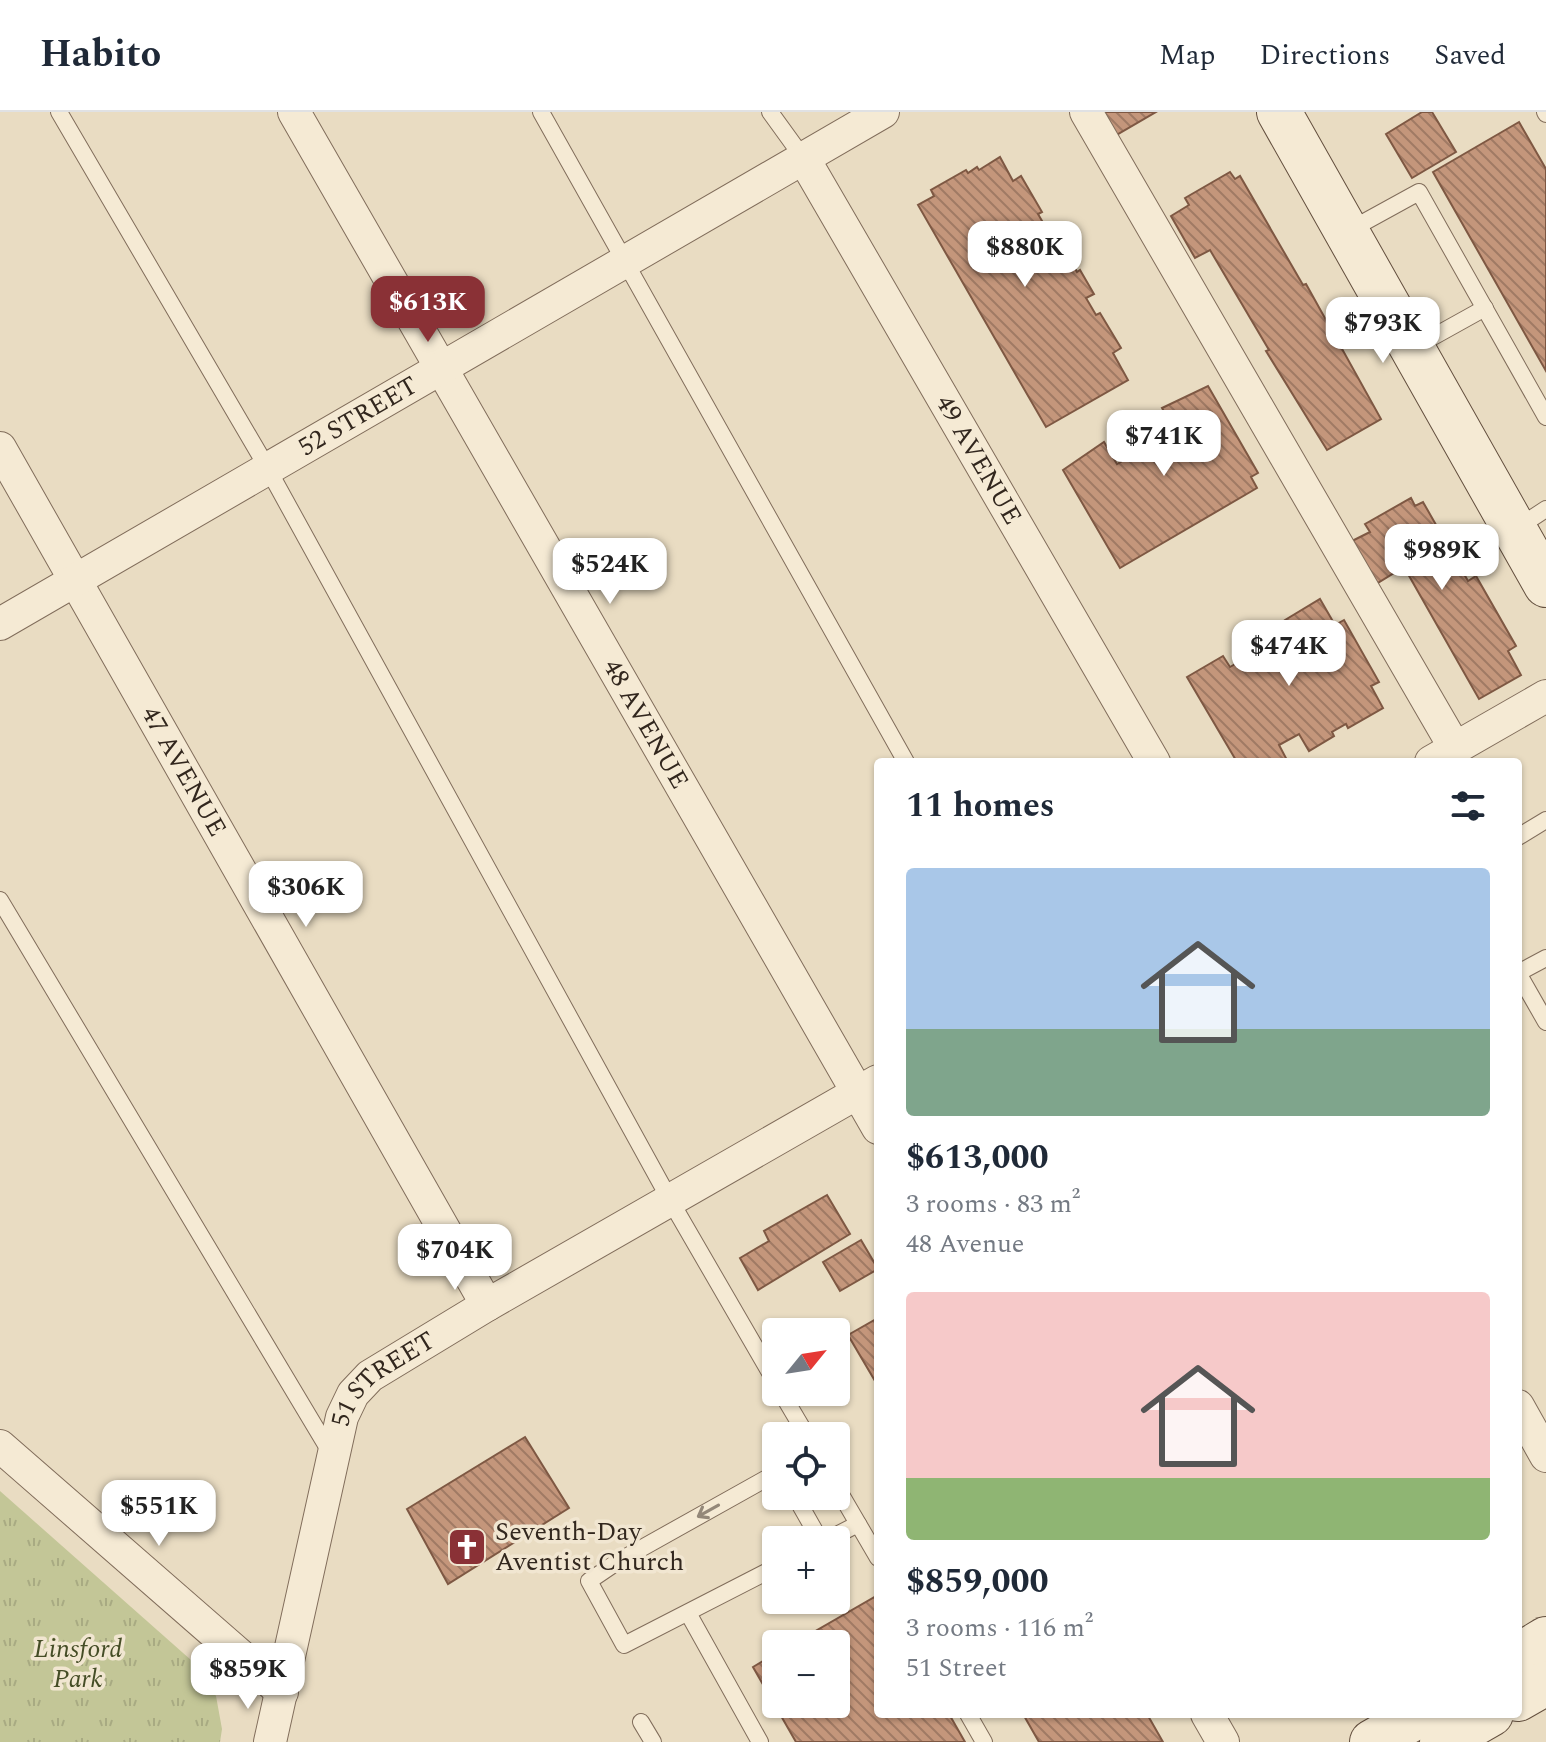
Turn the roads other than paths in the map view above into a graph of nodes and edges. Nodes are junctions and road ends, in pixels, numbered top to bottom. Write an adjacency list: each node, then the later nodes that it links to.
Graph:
1 (59, 112): 16 (lane)
2 (294, 112): 13 (street, 48 AVENUE)
3 (541, 112): 10 (lane)
4 (770, 112): 8 (lane)
5 (883, 112): 8 (street, 52 STREET)
6 (1086, 112): 22 (street)
7 (1279, 112): 9 (main road)
8 (804, 159): 10 (street, 52 STREET); 24 (street, 49 AVENUE)
9 (1347, 232): 11 (lane); 12 (main road)
10 (626, 261): 13 (street, 52 STREET); 23 (lane)
11 (1485, 308): 12 (lane); 14 (lane)
12 (1413, 348): 17 (main road)
13 (441, 369): 16 (street, 52 STREET); 32 (street, 48 AVENUE)
14 (1546, 417)
15 (0, 448): 18 (street, 47 AVENUE)
16 (268, 469): 18 (street, 52 STREET); 34 (lane)
17 (1530, 520): 19 (main road)
18 (76, 580): 20 (street, 52 STREET); 35 (street, 47 AVENUE)
19 (1546, 585)
20 (0, 624)
21 (1546, 696): 22 (street)
22 (1443, 755)
23 (904, 758)
24 (1152, 758)
25 (1546, 820): 26 (lane)
26 (1522, 835)
27 (0, 902): 40 (lane)
28 (1546, 958): 29 (lane)
29 (1522, 971)
30 (1522, 980): 31 (lane)
31 (1546, 1022)
32 (868, 1087): 33 (street, 48 AVENUE); 34 (street, 51 STREET)
33 (874, 1112)
34 (670, 1200): 35 (street, 51 STREET); 36 (lane)
35 (487, 1305): 40 (street, 51 STREET)
36 (762, 1359)
37 (1522, 1413): 39 (street)
38 (0, 1446): 51 (street)
39 (1546, 1456)
40 (333, 1457): 51 (street, 51 STREET)
41 (762, 1481): 47 (lane, one-way to 47)
42 (850, 1510): 43 (lane)
43 (858, 1524): 44 (lane); 45 (lane)
44 (850, 1528)
45 (874, 1551)
46 (762, 1574): 47 (lane)
47 (688, 1613): 59 (lane)
48 (1546, 1639): 49 (main road)
49 (1522, 1654)
50 (1546, 1683): 52 (main road)
51 (282, 1692): 57 (street, 51 STREET)
52 (1522, 1697)
53 (970, 1718): 60 (lane)
54 (1209, 1718): 61 (street)
55 (1414, 1718): 62 (main road)
56 (641, 1722): 58 (lane)
57 (270, 1742)
58 (653, 1742)
59 (760, 1742)
60 (984, 1742)
61 (1223, 1742)
62 (1372, 1742)

